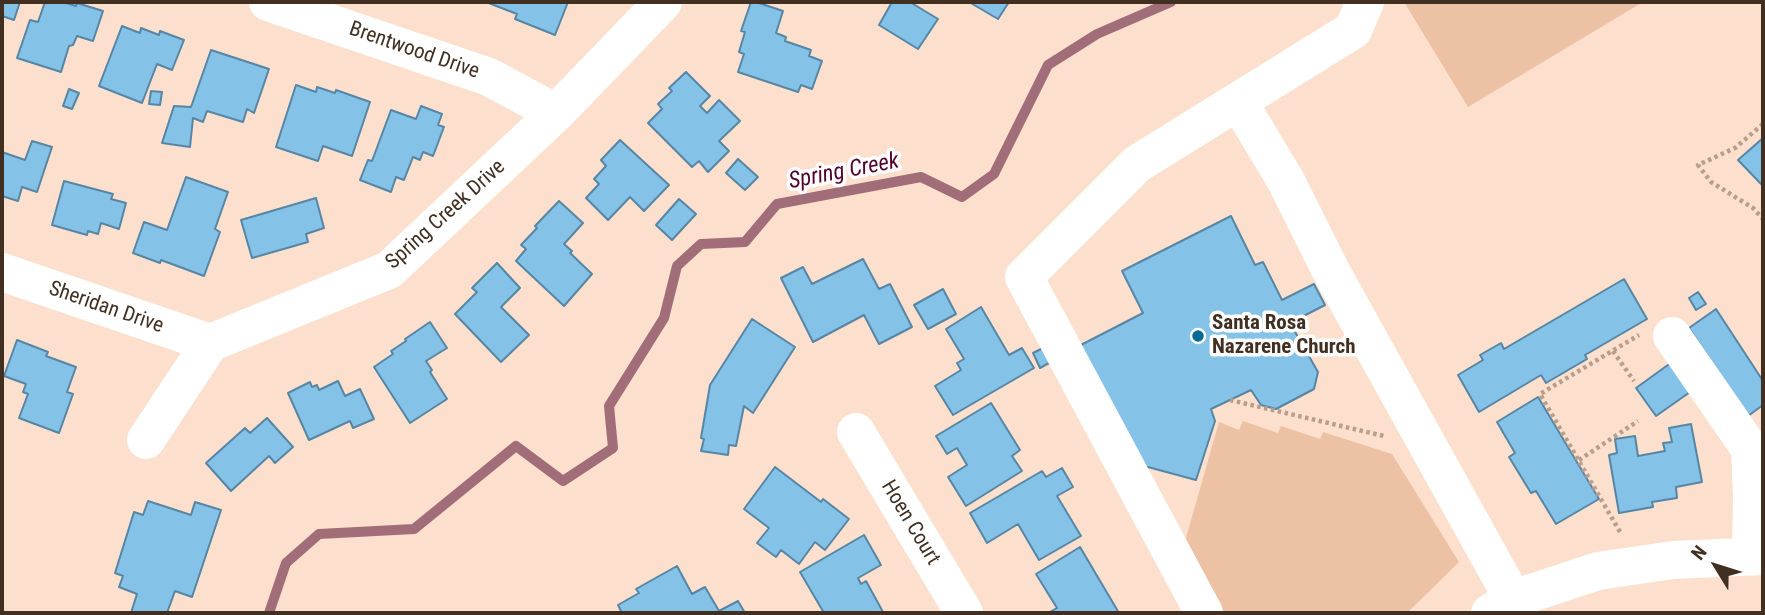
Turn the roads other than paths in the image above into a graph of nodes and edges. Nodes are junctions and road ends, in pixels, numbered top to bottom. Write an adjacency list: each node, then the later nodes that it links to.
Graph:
1 (268, 2): 5 (street, Brentwood Drive)
2 (663, 2): 5 (street, Spring Creek Drive)
3 (1365, 2): 4 (street)
4 (1238, 101): 12 (street); 14 (street)
5 (556, 113): 8 (street, Spring Creek Drive)
6 (2, 272): 8 (street, Sheridan Drive)
7 (1658, 334): 11 (street)
8 (210, 344): 10 (street)
9 (856, 432): 13 (street, Hoen Court)
10 (146, 440)
11 (1757, 556): 12 (street)
12 (1502, 606)
13 (964, 613)
14 (1203, 613)

